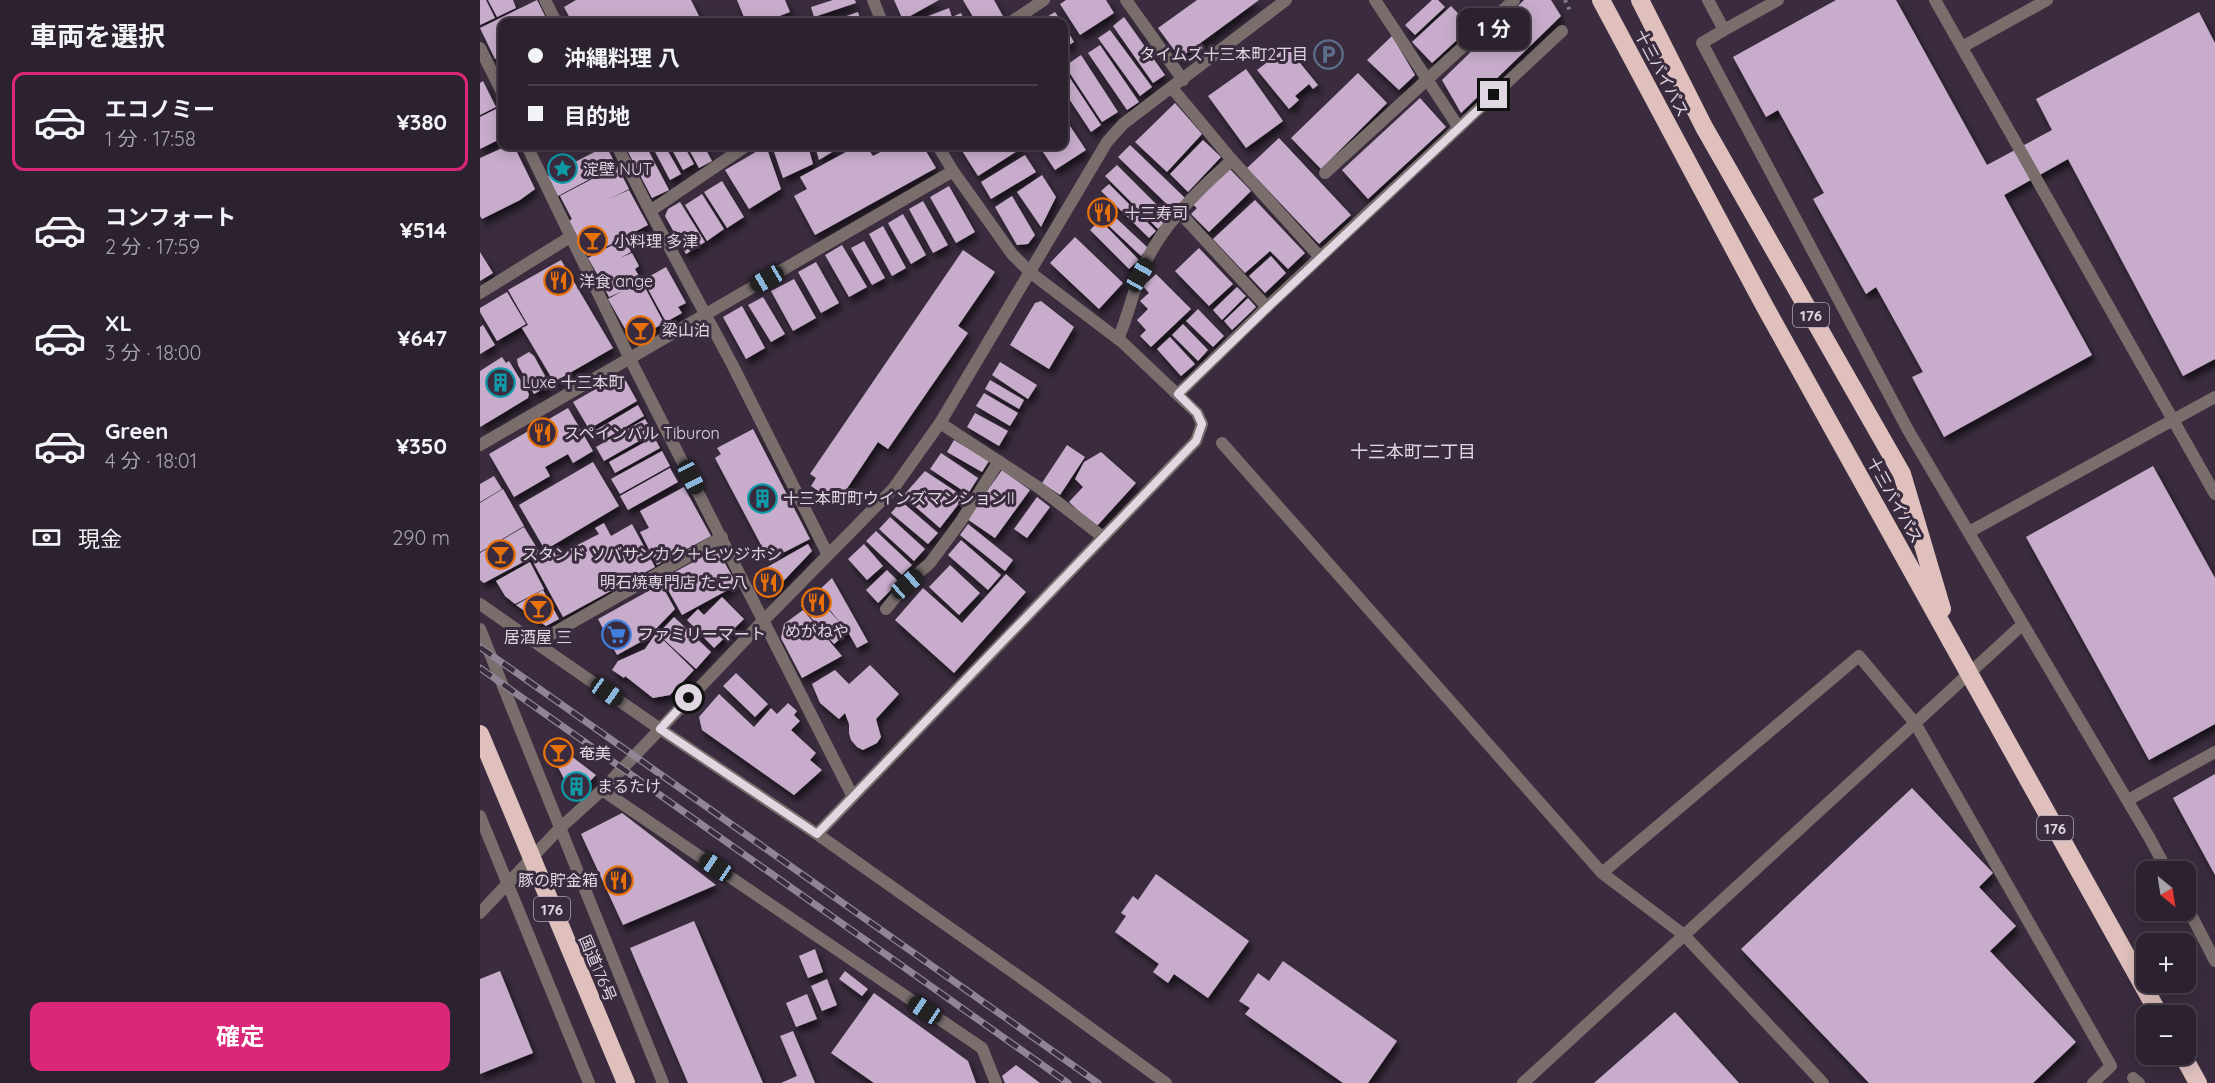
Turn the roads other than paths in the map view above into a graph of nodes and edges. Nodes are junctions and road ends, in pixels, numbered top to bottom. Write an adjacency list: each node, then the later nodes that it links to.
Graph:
1 (545, 0): 14 (street)
2 (873, 0): 15 (street)
3 (1044, 0): 16 (street)
4 (1126, 0): 22 (street)
5 (1286, 0): 22 (street)
6 (1375, 0): 21 (street)
7 (1514, 0): 21 (street)
8 (1601, 0): 60 (highway, 十三バイパス / 176)
9 (1640, 0): 60 (highway, 176)
10 (1708, 0): 17 (street)
11 (1778, 0): 17 (street)
12 (1935, 0): 19 (street)
13 (2047, 0): 19 (street)
14 (554, 18)
15 (880, 18)
16 (1017, 18)
17 (1725, 30): 51 (street)
18 (1562, 31): 25 (street)
19 (1962, 47): 45 (street)
20 (480, 48): 23 (street)
21 (1427, 79): 25 (street); 32 (street)
22 (1183, 80): 24 (street)
23 (498, 84)
24 (1172, 88): 30 (street); 37 (street)
25 (1459, 128): 36 (street)
26 (530, 150): 35 (street)
27 (619, 150): 33 (street)
28 (740, 150): 33 (street)
29 (940, 150): 31 (street)
30 (1232, 160): 34 (street); 36 (street)
31 (953, 171): 37 (street); 40 (street)
32 (1325, 173)
33 (650, 211): 40 (street)
34 (1180, 213): 39 (street); 41 (street)
35 (570, 237): 38 (street); 42 (street)
36 (1320, 258): 39 (street)
37 (1030, 273): 41 (street); 46 (street)
38 (480, 293)
39 (1267, 308): 43 (street)
40 (705, 315): 42 (street); 54 (street)
41 (1118, 339): 43 (street)
42 (629, 357): 48 (street); 52 (street)
43 (1178, 394): 53 (street)
44 (2215, 397): 45 (street)
45 (2174, 420): 50 (street); 51 (street)
46 (940, 423): 49 (street); 54 (street)
47 (1222, 443): 73 (street)
48 (480, 445)
49 (999, 461): 53 (street); 56 (street)
50 (2215, 494)
51 (1969, 532): 58 (street)
52 (722, 537): 57 (street); 61 (street)
53 (1103, 537): 67 (street)
54 (828, 555): 57 (street)
55 (480, 604): 61 (street)
56 (886, 609)
57 (763, 621): 63 (street); 67 (street)
58 (2023, 624): 62 (street); 68 (street)
59 (480, 629): 70 (street)
60 (1951, 641): 79 (highway, 十三バイパス / 176, bridge)
61 (536, 643): 63 (street)
62 (1915, 723): 73 (street); 77 (street); 88 (street)
63 (660, 729): 66 (street); 71 (street)
64 (480, 734): 82 (highway, 国道176号 / 176, bridge)
65 (2215, 752): 68 (street)
66 (602, 790): 70 (street); 84 (street)
67 (853, 797): 71 (street)
68 (2128, 800): 72 (street)
69 (480, 816): 74 (street)
70 (559, 829): 74 (street); 83 (street)
71 (817, 834): 85 (street)
72 (2162, 861)
73 (1602, 873): 77 (street)
74 (508, 883): 75 (street); 81 (street)
75 (480, 913)
76 (2194, 921): 78 (street)
77 (1684, 935): 86 (street); 87 (street)
78 (2215, 961)
79 (2154, 1005)
80 (2188, 1065): 89 (highway)
81 (589, 1083)
82 (626, 1083)
83 (663, 1083)
84 (996, 1083)
85 (1166, 1083)
86 (1523, 1083)
87 (1823, 1083)
88 (2093, 1083)
89 (2198, 1083)

